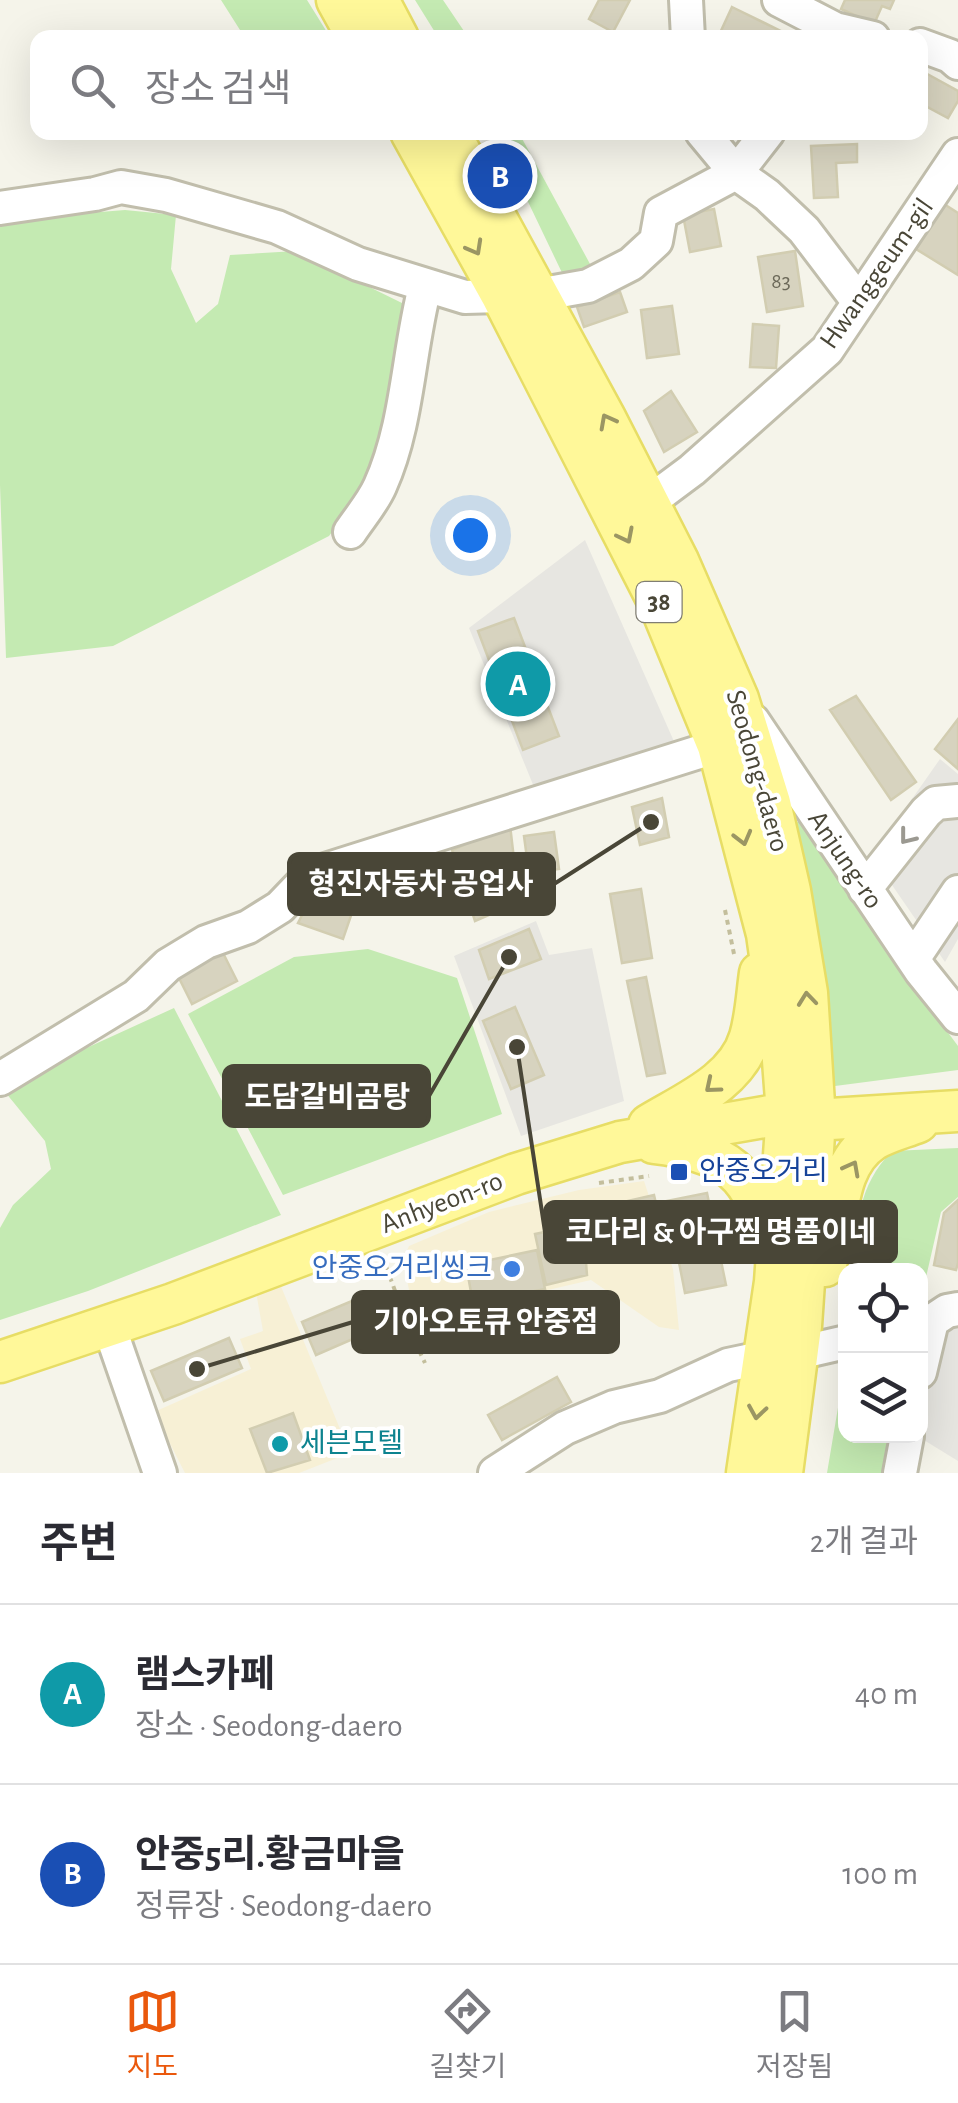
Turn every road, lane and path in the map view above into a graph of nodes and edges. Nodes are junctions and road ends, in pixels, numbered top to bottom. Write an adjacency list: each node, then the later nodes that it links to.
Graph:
1 (337, 0): 5 (main road)
2 (378, 0): 6 (main road)
3 (686, 0): 7 (street)
4 (779, 0): 8 (street)
5 (354, 30)
6 (394, 30)
7 (688, 30)
8 (827, 30)
9 (416, 140): 17 (main road, Seodong-daero / 38, one-way to 17)
10 (453, 140): 17 (main road, Seodong-daero / 38)
11 (709, 140): 14 (street)
12 (762, 140): 14 (street)
13 (958, 155): 18 (street, Hwanggeum-gil)
14 (736, 173): 17 (street); 18 (street)
15 (0, 208): 16 (street)
16 (425, 287): 17 (street); 20 (street)
17 (519, 295): 19 (main road, Seodong-daero / 38, one-way to 17); 22 (main road, Seodong-daero / 38, one-way to 22)
18 (858, 300): 19 (street, Hwanggeum-gil)
19 (649, 502): 21 (main road, Seodong-daero / 38)
20 (350, 532)
21 (738, 699): 24 (street, Anjung-ro); 32 (main road, Seodong-daero / 38, one-way to 21)
22 (718, 746): 27 (main road, Seodong-daero / 38, one-way to 27); 30 (street)
23 (958, 802): 24 (street, one-way to 24)
24 (865, 889): 28 (street, Anjung-ro)
25 (958, 892): 28 (street)
26 (724, 900): 27 (path)
27 (751, 944): 32 (main road, Seodong-daero / 38); 33 (main road, one-way to 33)
28 (913, 959): 29 (street, Anjung-ro)
29 (958, 1017)
30 (0, 1079)
31 (954, 1102): 32 (main road, Anhyeon-ro); 41 (main road, one-way to 31)
32 (806, 1110): 33 (main road, Anhyeon-ro); 37 (main road, Seodong-daero / 38); 41 (main road, Seodong-daero / 38)
33 (620, 1142): 36 (main road, Anhyeon-ro); 37 (main road)
34 (662, 1174): 35 (path)
35 (590, 1185)
36 (375, 1230): 39 (main road, Anhyeon-ro); 44 (path)
37 (775, 1282): 41 (main road, Seodong-daero / 38)
38 (937, 1318): 42 (street)
39 (109, 1326): 43 (main road, Anhyeon-ro); 46 (street)
40 (838, 1343): 41 (street)
41 (789, 1346): 47 (street); 48 (main road, Seodong-daero / 38, one-way to 48); 49 (main road, Seodong-daero / 38)
42 (926, 1353)
43 (0, 1362)
44 (424, 1363)
45 (906, 1443): 50 (street)
46 (160, 1473)
47 (495, 1473)
48 (748, 1473)
49 (782, 1473)
50 (900, 1473)

